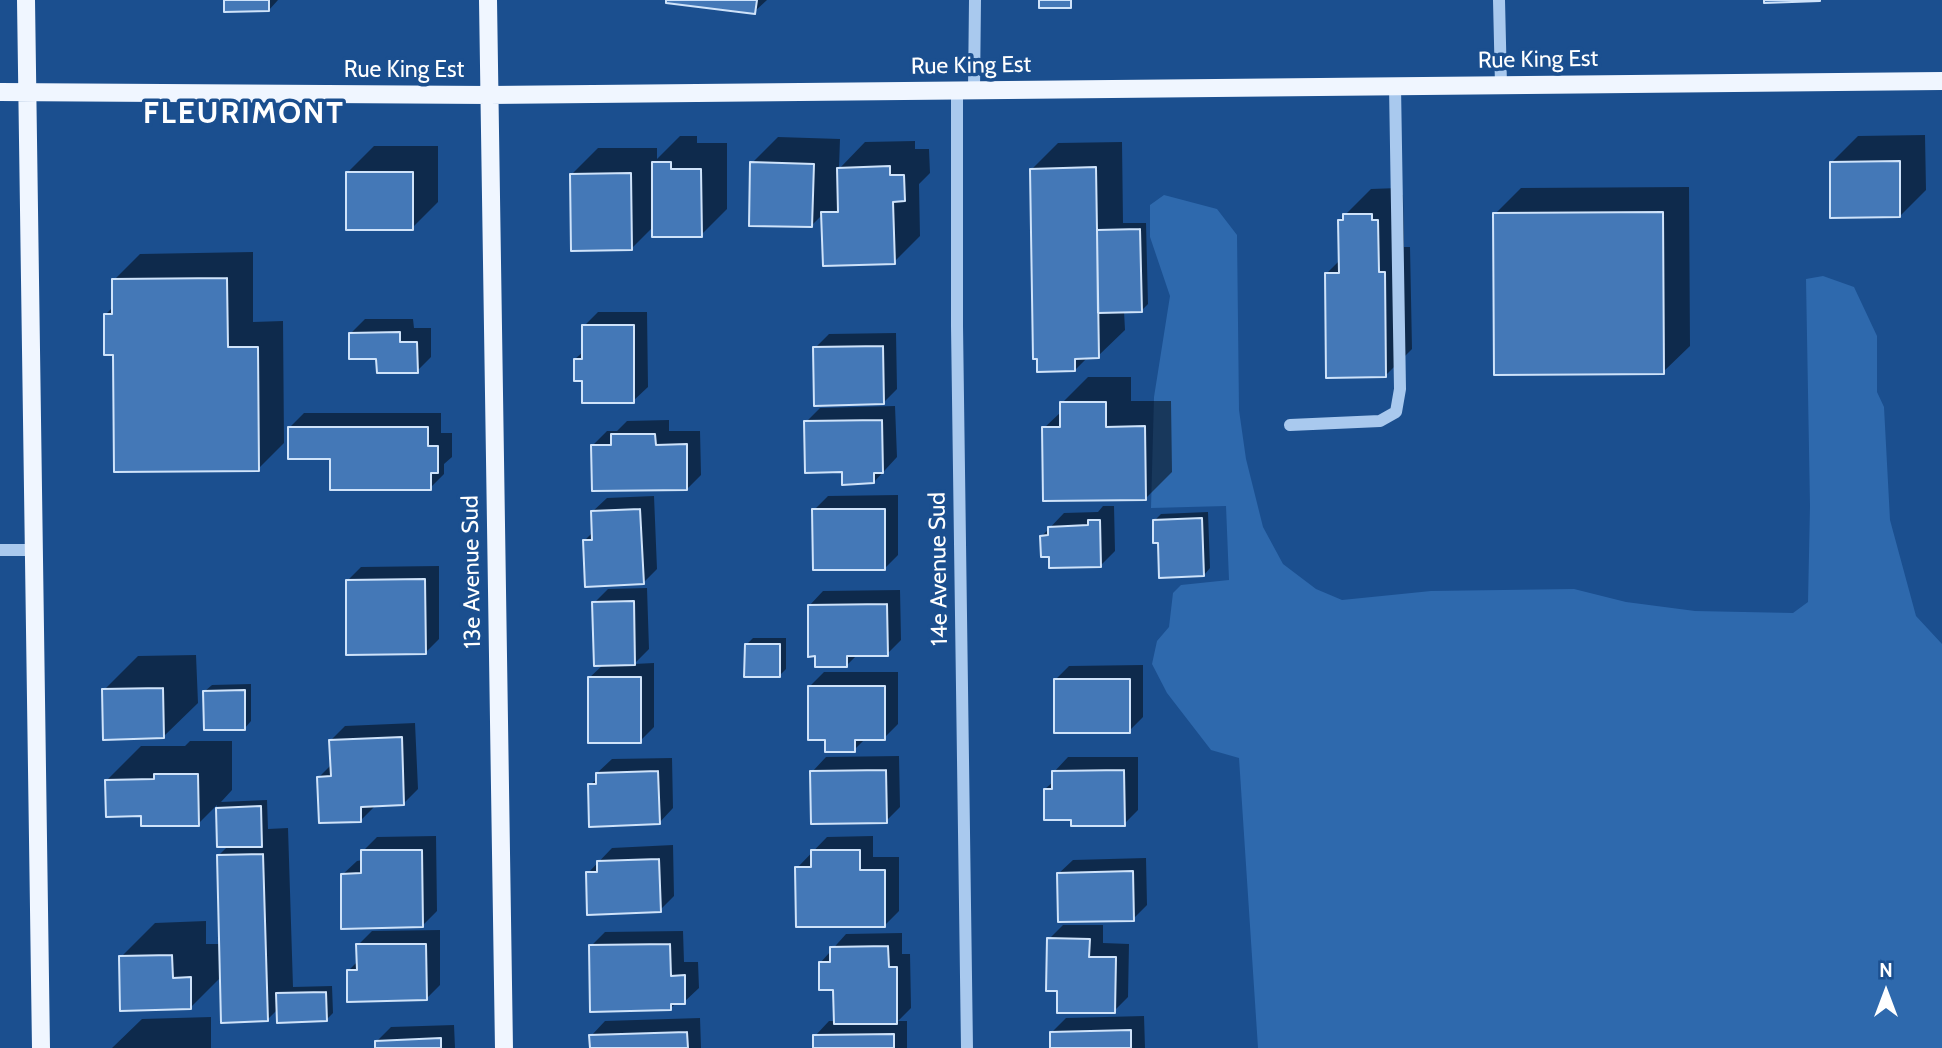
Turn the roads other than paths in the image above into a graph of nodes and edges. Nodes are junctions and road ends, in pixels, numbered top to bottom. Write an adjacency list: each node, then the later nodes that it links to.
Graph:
1 (26, 0): 10 (main road)
2 (488, 0): 11 (main road, 13e Avenue Sud)
3 (975, 0): 8 (street, 14e Avenue Sud)
4 (1499, 0): 6 (street)
5 (1942, 81): 6 (main road, Rue King Est)
6 (1501, 85): 7 (main road, Rue King Est)
7 (1395, 86): 8 (main road, Rue King Est); 12 (street)
8 (966, 90): 11 (main road, Rue King Est); 17 (street, 14e Avenue Sud)
9 (0, 92): 10 (main road, Rue King Est)
10 (27, 92): 11 (main road, Rue King Est); 14 (main road)
11 (489, 95): 16 (main road, 13e Avenue Sud)
12 (1290, 425)
13 (0, 550): 14 (street)
14 (34, 550): 15 (main road)
15 (41, 1048)
16 (504, 1048)
17 (968, 1048)

